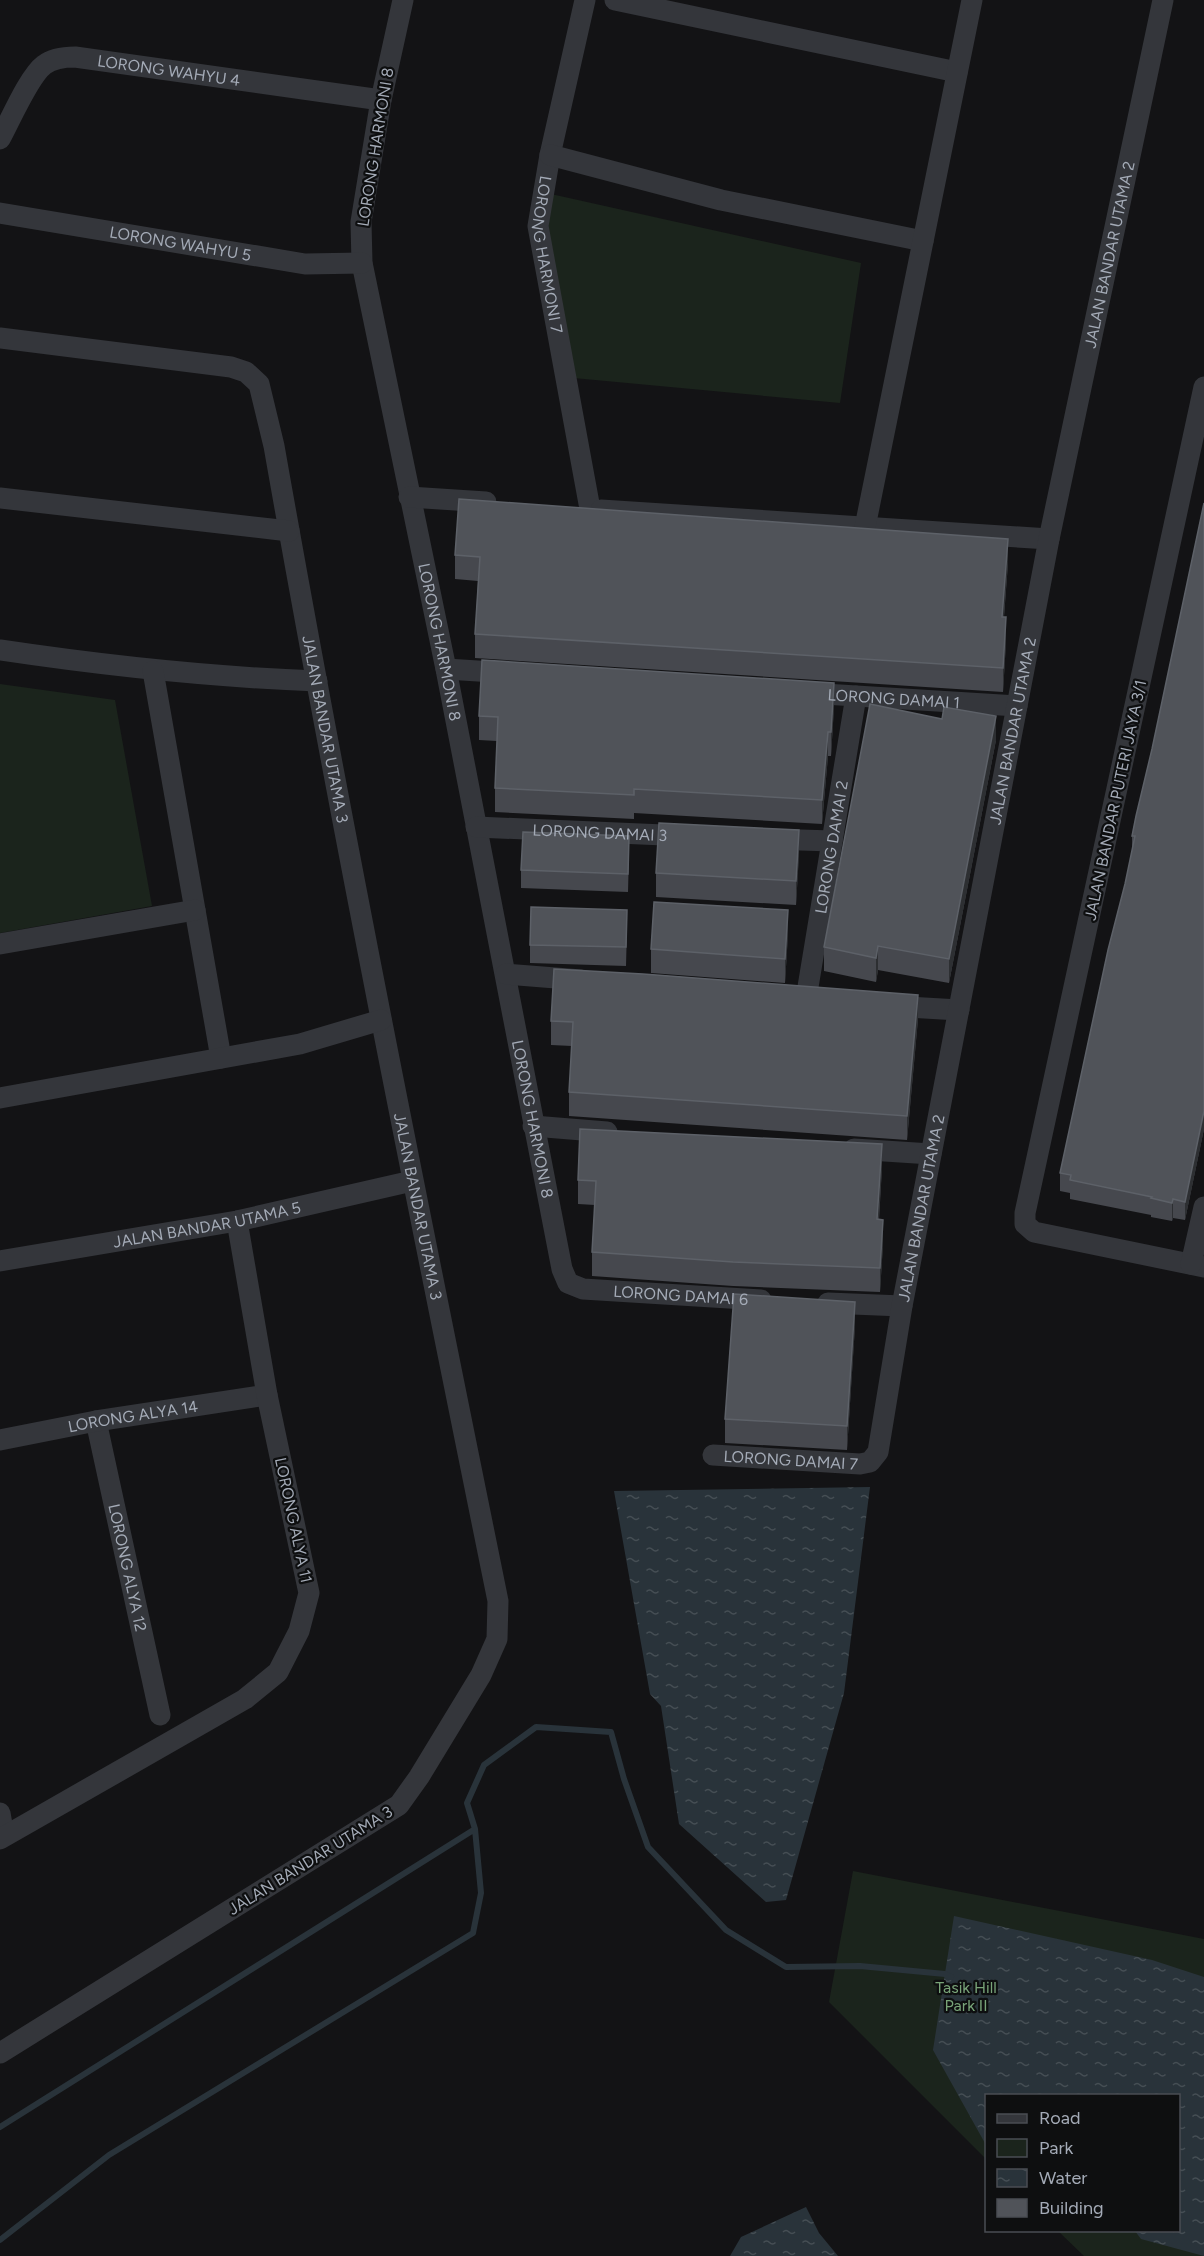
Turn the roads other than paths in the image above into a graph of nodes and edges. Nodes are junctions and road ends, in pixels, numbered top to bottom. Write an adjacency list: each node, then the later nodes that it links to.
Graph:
1 (403, 0): 7 (street, LORONG HARMONI 8)
2 (585, 0): 9 (street, LORONG HARMONI 7)
3 (615, 0): 6 (street)
4 (972, 0): 6 (street)
5 (1163, 0): 22 (street, JALAN BANDAR UTAMA 2)
6 (957, 72): 11 (street)
7 (381, 100): 8 (street, LORONG WAHYU 4); 12 (street, LORONG HARMONI 8)
8 (0, 139)
9 (550, 155): 11 (street); 19 (street, LORONG HARMONI 7)
10 (0, 213): 12 (street, LORONG WAHYU 5)
11 (923, 241): 20 (street)
12 (362, 263): 15 (street, LORONG HARMONI 8)
13 (0, 338): 21 (street, JALAN BANDAR UTAMA 3)
14 (1204, 387): 55 (street, JALAN BANDAR PUTERI JAYA 3/1)
15 (409, 497): 17 (street); 24 (street, LORONG HARMONI 8)
16 (0, 498): 21 (street)
17 (502, 503)
18 (568, 507): 19 (street)
19 (590, 509): 20 (street)
20 (865, 526): 22 (street)
21 (289, 531): 27 (street, JALAN BANDAR UTAMA 3)
22 (1049, 538): 30 (street, JALAN BANDAR UTAMA 2)
23 (0, 650): 25 (street)
24 (446, 669): 26 (street); 31 (street, LORONG HARMONI 8)
25 (153, 671): 27 (street); 35 (street)
26 (528, 674)
27 (317, 681): 44 (street, JALAN BANDAR UTAMA 3)
28 (787, 691): 29 (street, LORONG DAMAI 1)
29 (856, 696): 30 (street, LORONG DAMAI 1); 34 (street, LORONG DAMAI 2)
30 (1017, 706): 43 (street, JALAN BANDAR UTAMA 2)
31 (476, 828): 32 (street, LORONG DAMAI 3); 37 (street, LORONG HARMONI 8)
32 (706, 836)
33 (752, 838): 34 (street)
34 (832, 841): 40 (street, LORONG DAMAI 2)
35 (195, 910): 36 (street); 45 (street)
36 (0, 944)
37 (506, 974): 38 (street); 47 (street, LORONG HARMONI 8)
38 (597, 981)
39 (784, 997): 40 (street)
40 (806, 999): 41 (street)
41 (829, 1001)
42 (875, 1005): 43 (street)
43 (959, 1010): 50 (street, JALAN BANDAR UTAMA 2)
44 (381, 1020): 45 (street); 51 (street, JALAN BANDAR UTAMA 3)
45 (222, 1058): 46 (street)
46 (0, 1098)
47 (533, 1126): 48 (street); 56 (street, LORONG HARMONI 8)
48 (627, 1133)
49 (837, 1148): 50 (street)
50 (931, 1154): 59 (street, JALAN BANDAR UTAMA 2)
51 (412, 1181): 53 (street, JALAN BANDAR UTAMA 5); 68 (street, JALAN BANDAR UTAMA 3)
52 (1204, 1207): 55 (street)
53 (237, 1221): 54 (street, JALAN BANDAR UTAMA 5); 60 (street, LORONG ALYA 11)
54 (0, 1261)
55 (1198, 1265)
56 (568, 1283): 57 (street, LORONG DAMAI 6)
57 (785, 1301)
58 (809, 1302): 59 (street)
59 (902, 1306): 64 (street, JALAN BANDAR UTAMA 2)
60 (267, 1395): 61 (street, LORONG ALYA 14); 67 (street, LORONG ALYA 11)
61 (96, 1421): 62 (street, LORONG ALYA 14); 65 (street, LORONG ALYA 12)
62 (0, 1440)
63 (713, 1455): 64 (street, LORONG DAMAI 7)
64 (870, 1462)
65 (160, 1715)
66 (0, 1813): 67 (street)
67 (2, 1838)
68 (0, 2053)

